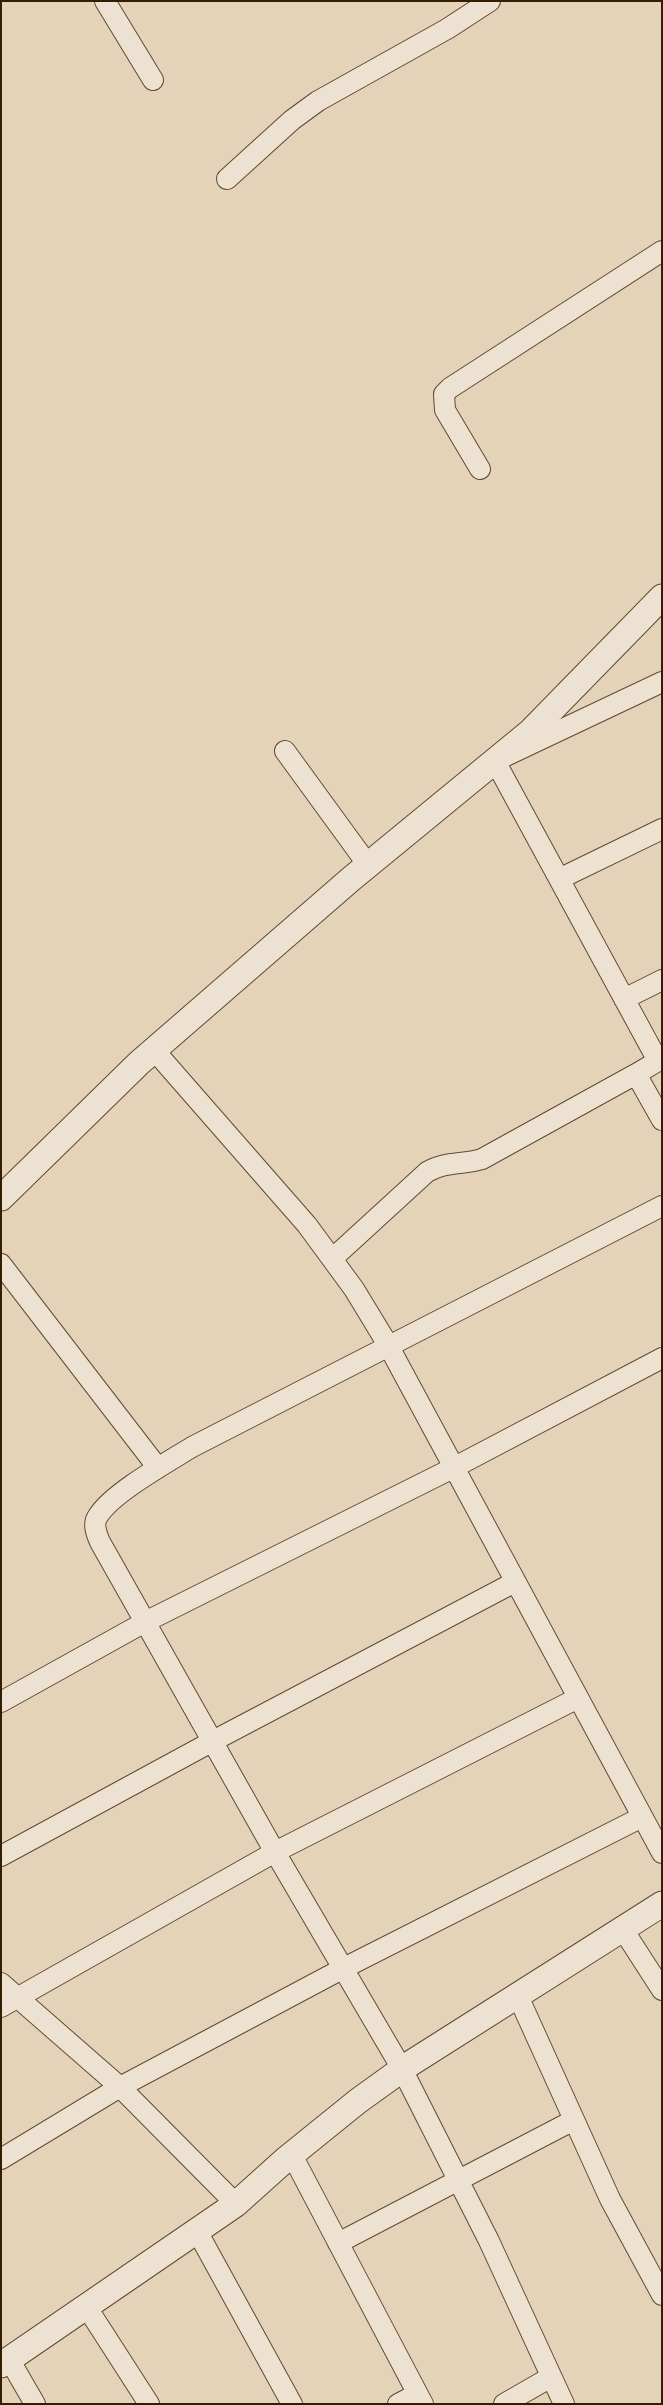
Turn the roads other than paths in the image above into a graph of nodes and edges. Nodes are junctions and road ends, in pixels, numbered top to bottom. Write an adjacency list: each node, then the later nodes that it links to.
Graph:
1 (104, 1): 3 (street)
2 (490, 1): 4 (street)
3 (153, 80)
4 (227, 178)
5 (662, 251): 6 (street)
6 (480, 469)
7 (662, 597): 10 (street)
8 (662, 682): 10 (street)
9 (285, 751): 12 (street)
10 (495, 761): 12 (street); 13 (street)
11 (662, 829): 13 (street)
12 (368, 865): 16 (street)
13 (559, 879): 15 (street)
14 (662, 980): 15 (street)
15 (624, 999): 17 (street)
16 (154, 1050): 20 (street); 22 (street)
17 (660, 1060): 18 (street)
18 (636, 1074): 19 (street); 22 (street)
19 (662, 1120)
20 (1, 1198)
21 (662, 1206): 24 (street)
22 (332, 1259): 24 (street)
23 (1, 1264): 26 (street)
24 (388, 1345): 26 (street); 27 (street)
25 (662, 1358): 27 (street)
26 (158, 1468): 29 (street)
27 (453, 1468): 28 (street); 29 (street)
28 (515, 1582): 30 (street); 32 (street)
29 (145, 1622): 31 (street); 32 (street)
30 (578, 1698): 33 (street); 34 (street)
31 (1, 1702)
32 (213, 1741): 34 (street); 36 (street)
33 (642, 1817): 35 (street); 39 (street)
34 (274, 1852): 39 (street); 43 (street)
35 (662, 1853)
36 (1, 1856)
37 (662, 1904): 38 (street)
38 (622, 1928): 41 (street); 42 (street)
39 (342, 1969): 44 (street); 45 (street)
40 (1, 1983): 43 (street)
41 (662, 1990)
42 (517, 1994): 44 (street); 46 (street)
43 (9, 2002): 45 (street)
44 (402, 2070): 47 (street); 49 (street)
45 (120, 2087): 48 (street); 50 (street)
46 (574, 2120): 49 (street); 53 (street)
47 (292, 2155): 50 (street); 52 (street)
48 (1, 2159)
49 (458, 2180): 52 (street); 56 (street)
50 (236, 2204): 51 (street)
51 (198, 2231): 54 (street); 60 (street)
52 (338, 2243): 57 (street)
53 (662, 2295)
54 (86, 2306): 55 (street); 59 (street)
55 (5, 2362): 58 (street)
56 (551, 2377): 62 (street); 63 (street)
57 (420, 2399): 61 (street)
58 (35, 2404)
59 (149, 2404)
60 (292, 2404)
61 (398, 2404)
62 (504, 2404)
63 (564, 2404)

